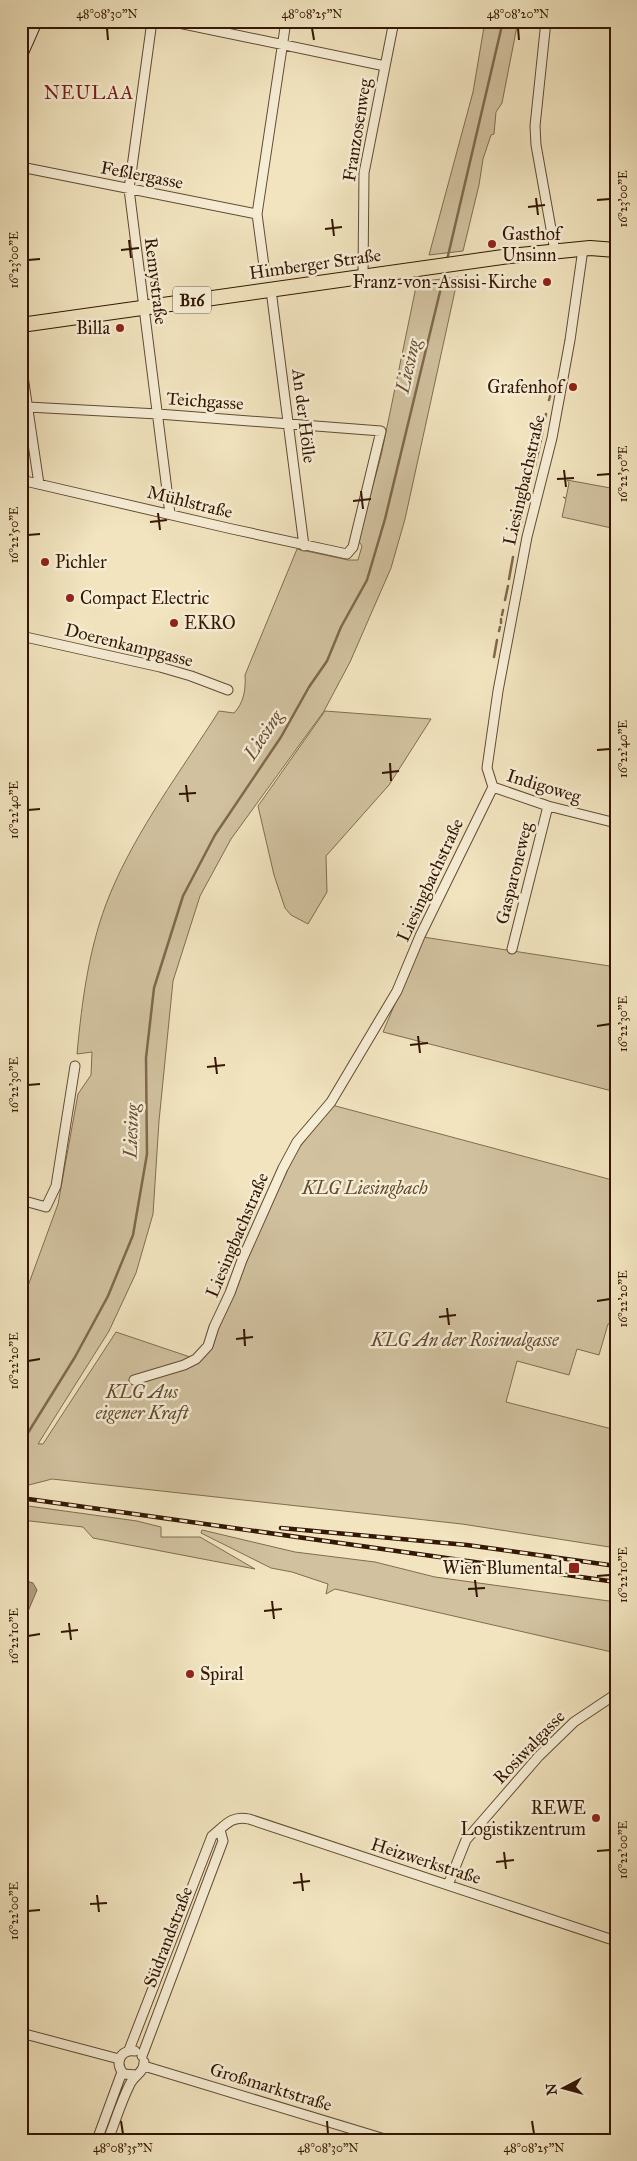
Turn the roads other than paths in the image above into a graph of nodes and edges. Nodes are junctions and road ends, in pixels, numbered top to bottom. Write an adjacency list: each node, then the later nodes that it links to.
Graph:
1 (36, 21): 8 (main road)
2 (152, 21): 11 (street, Remystraße)
3 (169, 21): 7 (street)
4 (286, 21): 7 (street)
5 (394, 21): 9 (street, Franzosenweg)
6 (546, 21): 14 (street)
7 (282, 45): 9 (street); 12 (street)
8 (21, 55)
9 (385, 66): 17 (street, Franzosenweg)
10 (21, 168): 11 (street, Feßlergasse)
11 (129, 189): 12 (street, Feßlergasse); 19 (street, Remystraße)
12 (257, 214): 16 (street)
13 (616, 250): 15 (main road, Himberger Straße / B16)
14 (555, 251): 15 (main road, Himberger Straße / B16); 17 (main road, Himberger Straße / B16)
15 (582, 253): 32 (street, Liesingbachstraße)
16 (264, 266)
17 (363, 276): 18 (main road, Himberger Straße / B16)
18 (271, 290): 19 (main road, Himberger Straße / B16); 24 (street, An der Hölle)
19 (143, 307): 20 (main road, Himberger Straße / B16); 23 (street, Remystraße)
20 (21, 325)
21 (21, 363): 22 (street)
22 (28, 407): 23 (street, Teichgasse); 26 (street)
23 (158, 414): 24 (street, Teichgasse); 27 (street, Remystraße)
24 (288, 423): 28 (street, An der Hölle); 29 (street, Teichgasse)
25 (21, 480): 26 (street, Mühlstraße)
26 (39, 484): 27 (street, Mühlstraße)
27 (170, 514): 28 (street, Mühlstraße)
28 (304, 546): 29 (street, Mühlstraße)
29 (350, 551)
30 (21, 636): 31 (street, Doerenkampgasse)
31 (228, 690)
32 (493, 787): 33 (street, Indigoweg); 38 (street, Liesingbachstraße)
33 (548, 806): 34 (street, Indigoweg); 35 (street, Gasparoneweg)
34 (616, 823)
35 (512, 949)
36 (75, 1066): 37 (street)
37 (21, 1200)
38 (134, 1380)
39 (616, 1694): 42 (street, Rosiwalgasse)
40 (227, 1823): 41 (street, Südrandstraße); 42 (street, Heizwerkstraße)
41 (220, 1830): 45 (street, Südrandstraße); 46 (street, Südrandstraße)
42 (448, 1885): 43 (street, Heizwerkstraße)
43 (616, 1941)
44 (21, 2033): 47 (street)
45 (129, 2050): 46 (street); 47 (street, Südrandstraße)
46 (142, 2056): 48 (street)
47 (119, 2059): 49 (street)
48 (144, 2066): 50 (street); 53 (street, Großmarktstraße)
49 (122, 2072): 50 (street); 51 (street)
50 (136, 2075): 52 (street)
51 (97, 2140)
52 (108, 2140)
53 (388, 2140)

